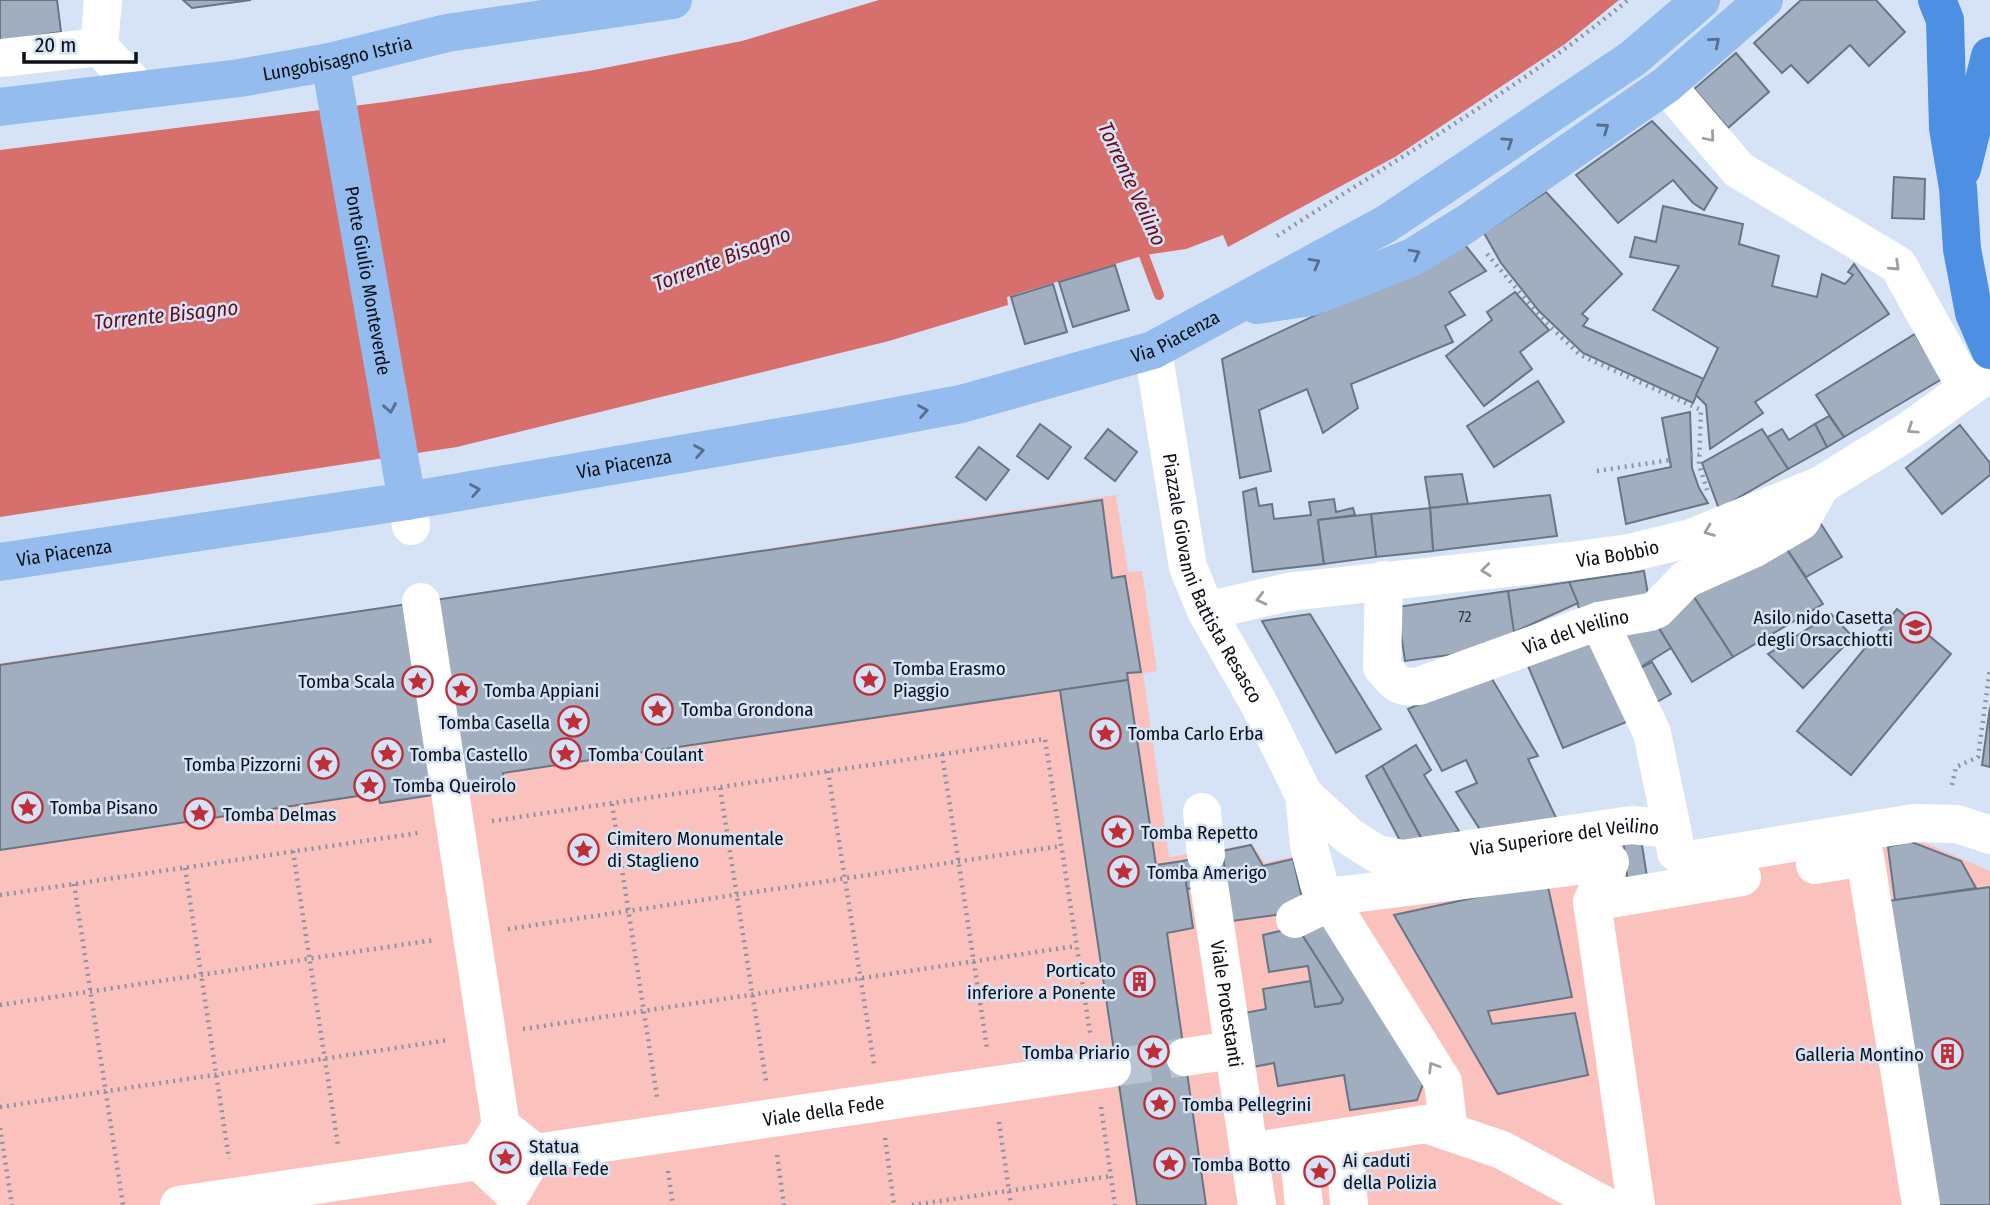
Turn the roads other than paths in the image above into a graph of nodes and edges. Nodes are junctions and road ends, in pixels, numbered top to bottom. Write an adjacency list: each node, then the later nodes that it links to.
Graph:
1 (103, 0): 8 (street)
2 (673, 0): 7 (main road, Lungobisagno Istria)
3 (1700, 0): 18 (main road, Via Piacenza, one-way to 3)
4 (1764, 0): 13 (main road, one-way to 4)
5 (1937, 0): 16 (highway)
6 (1968, 0): 16 (highway)
7 (447, 33): 11 (main road, Lungobisagno Istria); 12 (main road)
8 (99, 47): 10 (street); 12 (street)
9 (1990, 56): 17 (highway)
10 (0, 58)
11 (330, 62): 14 (main road, Lungobisagno Istria); 23 (main road, Ponte Giulio Monteverde, one-way to 23)
12 (132, 82): 14 (main road)
13 (1666, 85): 18 (main road, one-way to 13); 21 (street, one-way to 21)
14 (87, 99): 15 (main road, Lungobisagno Istria)
15 (0, 107)
16 (1948, 128): 17 (highway)
17 (1958, 188): 20 (highway)
18 (1234, 308): 19 (main road, Via Piacenza)
19 (1153, 350): 23 (main road, Via Piacenza, one-way to 19); 27 (street, Piazzale Giovanni Battista Resasco)
20 (1990, 350)
21 (1979, 380): 22 (street, Via Bobbio, one-way to 22)
22 (1821, 485): 25 (street, Via Bobbio, one-way to 25); 28 (street, Via del Veilino)
23 (406, 497): 24 (main road, Via Piacenza)
24 (0, 562)
25 (1384, 580): 27 (street, Via Bobbio, one-way to 27); 28 (street, Via del Veilino)
26 (421, 602): 39 (street)
27 (1206, 611): 29 (street, Piazzale Giovanni Battista Resasco)
28 (1599, 621): 31 (street)
29 (1304, 794): 31 (street, Via Superiore del Veilino); 33 (street)
30 (1202, 812): 36 (street, Viale Protestanti)
31 (1672, 829): 32 (street, Via Superiore del Veilino)
32 (1990, 835)
33 (1325, 894): 34 (street); 35 (street); 40 (street, one-way to 33)
34 (1592, 902): 52 (street); 53 (street)
35 (1295, 919)
36 (1234, 1050): 37 (street); 43 (street, Viale Protestanti)
37 (1185, 1057)
38 (1104, 1069): 44 (street, Viale della Fede)
39 (501, 1126): 44 (street); 45 (street)
40 (1449, 1132): 41 (street); 51 (street)
41 (1343, 1137): 42 (street); 50 (street)
42 (1298, 1145): 43 (street); 49 (street)
43 (1251, 1152): 48 (street, Viale Protestanti)
44 (535, 1153): 46 (street)
45 (479, 1161): 46 (street); 47 (street)
46 (513, 1198)
47 (179, 1205)
48 (1257, 1205)
49 (1304, 1205)
50 (1349, 1205)
51 (1604, 1205)
52 (1636, 1205)
53 (1921, 1205)

